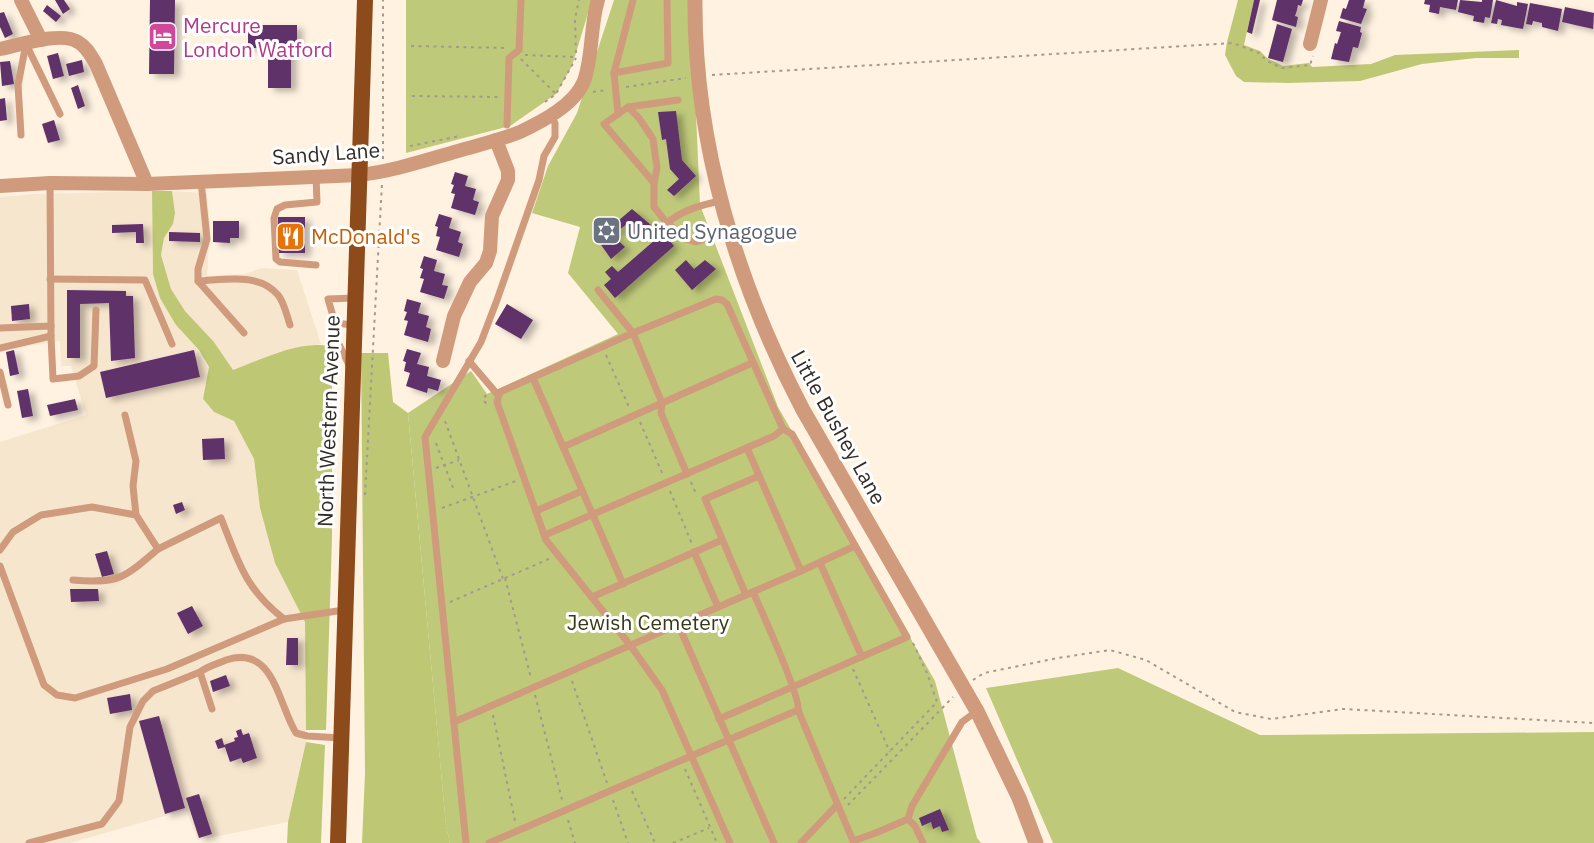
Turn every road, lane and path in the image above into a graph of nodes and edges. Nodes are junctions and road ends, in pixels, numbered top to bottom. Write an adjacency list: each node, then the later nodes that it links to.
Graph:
1 (21, 0): 11 (street)
2 (364, 0): 35 (highway, North Western Avenue)
3 (383, 0): 34 (path)
4 (521, 0): 16 (lane)
5 (579, 0): 17 (path)
6 (598, 0): 23 (street)
7 (633, 0): 18 (lane)
8 (667, 0): 18 (lane)
9 (695, 0): 19 (street, Little Bushey Lane)
10 (1321, 0): 13 (street)
11 (41, 40): 12 (street); 40 (street)
12 (26, 44): 15 (street); 27 (lane); 30 (lane)
13 (1310, 44): 19 (path)
14 (411, 46): 16 (path)
15 (0, 49)
16 (517, 51): 17 (path); 22 (lane); 23 (path)
17 (576, 57): 23 (path)
18 (614, 74): 20 (lane)
19 (699, 76): 20 (path); 42 (street, Little Bushey Lane)
20 (615, 89): 23 (path); 28 (lane)
21 (412, 96): 22 (path)
22 (508, 97): 29 (lane)
23 (566, 97): 26 (street, Sandy Lane); 26 (path)
24 (678, 100): 25 (lane)
25 (628, 107): 28 (lane); 39 (lane)
26 (547, 109): 32 (street, Sandy Lane); 63 (lane)
27 (60, 114)
28 (618, 114): 39 (lane)
29 (507, 125)
30 (21, 135)
31 (464, 135): 33 (path)
32 (496, 140): 34 (street, Sandy Lane); 62 (street)
33 (410, 146)
34 (383, 172): 35 (street, Sandy Lane); 88 (path)
35 (360, 175): 36 (street, Sandy Lane); 49 (highway, North Western Avenue)
36 (316, 177): 37 (street, Sandy Lane); 45 (lane)
37 (201, 181): 40 (street, Sandy Lane); 47 (lane)
38 (50, 183): 40 (street, Sandy Lane); 41 (street, Sandy Lane); 46 (lane)
39 (654, 183): 43 (lane)
40 (147, 184)
41 (0, 186)
42 (721, 201): 43 (lane); 44 (street, Little Bushey Lane)
43 (667, 223): 44 (lane)
44 (730, 233): 117 (street, Little Bushey Lane)
45 (316, 265)
46 (50, 279): 54 (lane); 59 (lane)
47 (198, 281): 52 (lane); 56 (lane)
48 (598, 290): 57 (lane)
49 (354, 298): 51 (lane); 53 (highway, North Western Avenue)
50 (96, 310): 58 (lane)
51 (335, 323): 53 (lane); 65 (lane)
52 (290, 325)
53 (353, 325): 65 (highway, North Western Avenue)
54 (51, 326): 55 (lane); 58 (lane)
55 (0, 328)
56 (244, 333)
57 (633, 333): 60 (lane); 64 (lane); 69 (lane)
58 (51, 336): 61 (lane)
59 (172, 344)
60 (603, 347): 67 (lane); 73 (path)
61 (0, 348)
62 (443, 361)
63 (469, 361): 68 (lane); 71 (lane)
64 (752, 363): 69 (lane); 75 (lane)
65 (351, 370): 108 (highway, North Western Avenue)
66 (0, 372): 70 (lane)
67 (532, 378): 68 (lane); 76 (lane)
68 (498, 395): 83 (lane)
69 (662, 403): 73 (lane); 81 (lane)
70 (8, 405)
71 (440, 409): 74 (lane); 78 (path)
72 (125, 415): 91 (lane)
73 (633, 416): 76 (lane)
74 (430, 427): 79 (path); 80 (lane)
75 (783, 429): 77 (lane); 95 (lane)
76 (563, 447): 85 (lane)
77 (747, 448): 81 (lane); 82 (lane)
78 (459, 460): 79 (path); 86 (path)
79 (444, 465): 80 (path); 84 (path)
80 (427, 471): 89 (lane)
81 (687, 474): 87 (path); 92 (lane)
82 (759, 476): 87 (lane); 102 (lane)
83 (524, 477): 86 (path); 90 (lane)
84 (453, 488)
85 (582, 491): 90 (lane); 92 (lane)
86 (473, 497): 89 (path); 99 (path)
87 (705, 500): 94 (lane)
88 (364, 502)
89 (432, 511): 124 (lane)
90 (536, 511): 93 (lane)
91 (136, 515): 96 (lane); 97 (lane)
92 (593, 515): 93 (lane); 104 (lane)
93 (545, 535): 99 (lane)
94 (722, 540): 98 (lane); 105 (lane)
95 (855, 546): 100 (lane); 111 (lane)
96 (158, 549): 103 (lane); 109 (lane)
97 (0, 550)
98 (694, 552): 104 (lane); 107 (lane)
99 (558, 555): 106 (lane)
100 (820, 563): 102 (lane); 113 (lane)
101 (0, 566): 109 (lane)
102 (801, 571): 105 (lane)
103 (73, 580)
104 (623, 584): 106 (lane)
105 (750, 594): 107 (lane); 118 (lane)
106 (591, 597): 112 (lane)
107 (718, 607): 110 (lane)
108 (344, 610): 109 (lane); 126 (highway, North Western Avenue)
109 (284, 619)
110 (678, 624): 112 (lane); 123 (lane)
111 (907, 637): 113 (lane); 128 (path)
112 (630, 645): 116 (lane); 129 (lane)
113 (862, 657): 114 (lane)
114 (850, 662): 118 (lane); 128 (path)
115 (200, 672): 120 (lane); 126 (lane); 137 (lane)
116 (569, 672): 119 (lane); 131 (path)
117 (963, 687): 122 (street, Little Bushey Lane); 125 (path); 133 (path)
118 (793, 688): 121 (lane); 123 (lane)
119 (491, 706): 124 (lane); 136 (path)
120 (212, 709)
121 (798, 710): 127 (lane); 132 (lane)
122 (977, 711): 134 (lane); 148 (street, Little Bushey Lane)
123 (719, 719): 127 (lane)
124 (454, 723): 139 (lane)
125 (1594, 723)
126 (341, 738): 138 (highway, North Western Avenue)
127 (728, 740): 129 (lane); 145 (lane)
128 (890, 752): 132 (path)
129 (692, 756): 130 (lane); 135 (lane)
130 (628, 783): 131 (lane); 142 (path)
131 (610, 791): 136 (lane); 141 (path)
132 (837, 804): 133 (lane); 146 (lane)
133 (841, 813): 134 (lane)
134 (908, 819): 147 (lane)
135 (721, 823): 143 (path); 144 (lane)
136 (517, 831): 140 (lane)
137 (29, 843)
138 (338, 843)
139 (466, 843)
140 (489, 843)
141 (628, 843)
142 (655, 843)
143 (673, 843)
144 (730, 843)
145 (774, 843)
146 (801, 843)
147 (923, 843)
148 (1036, 843)

